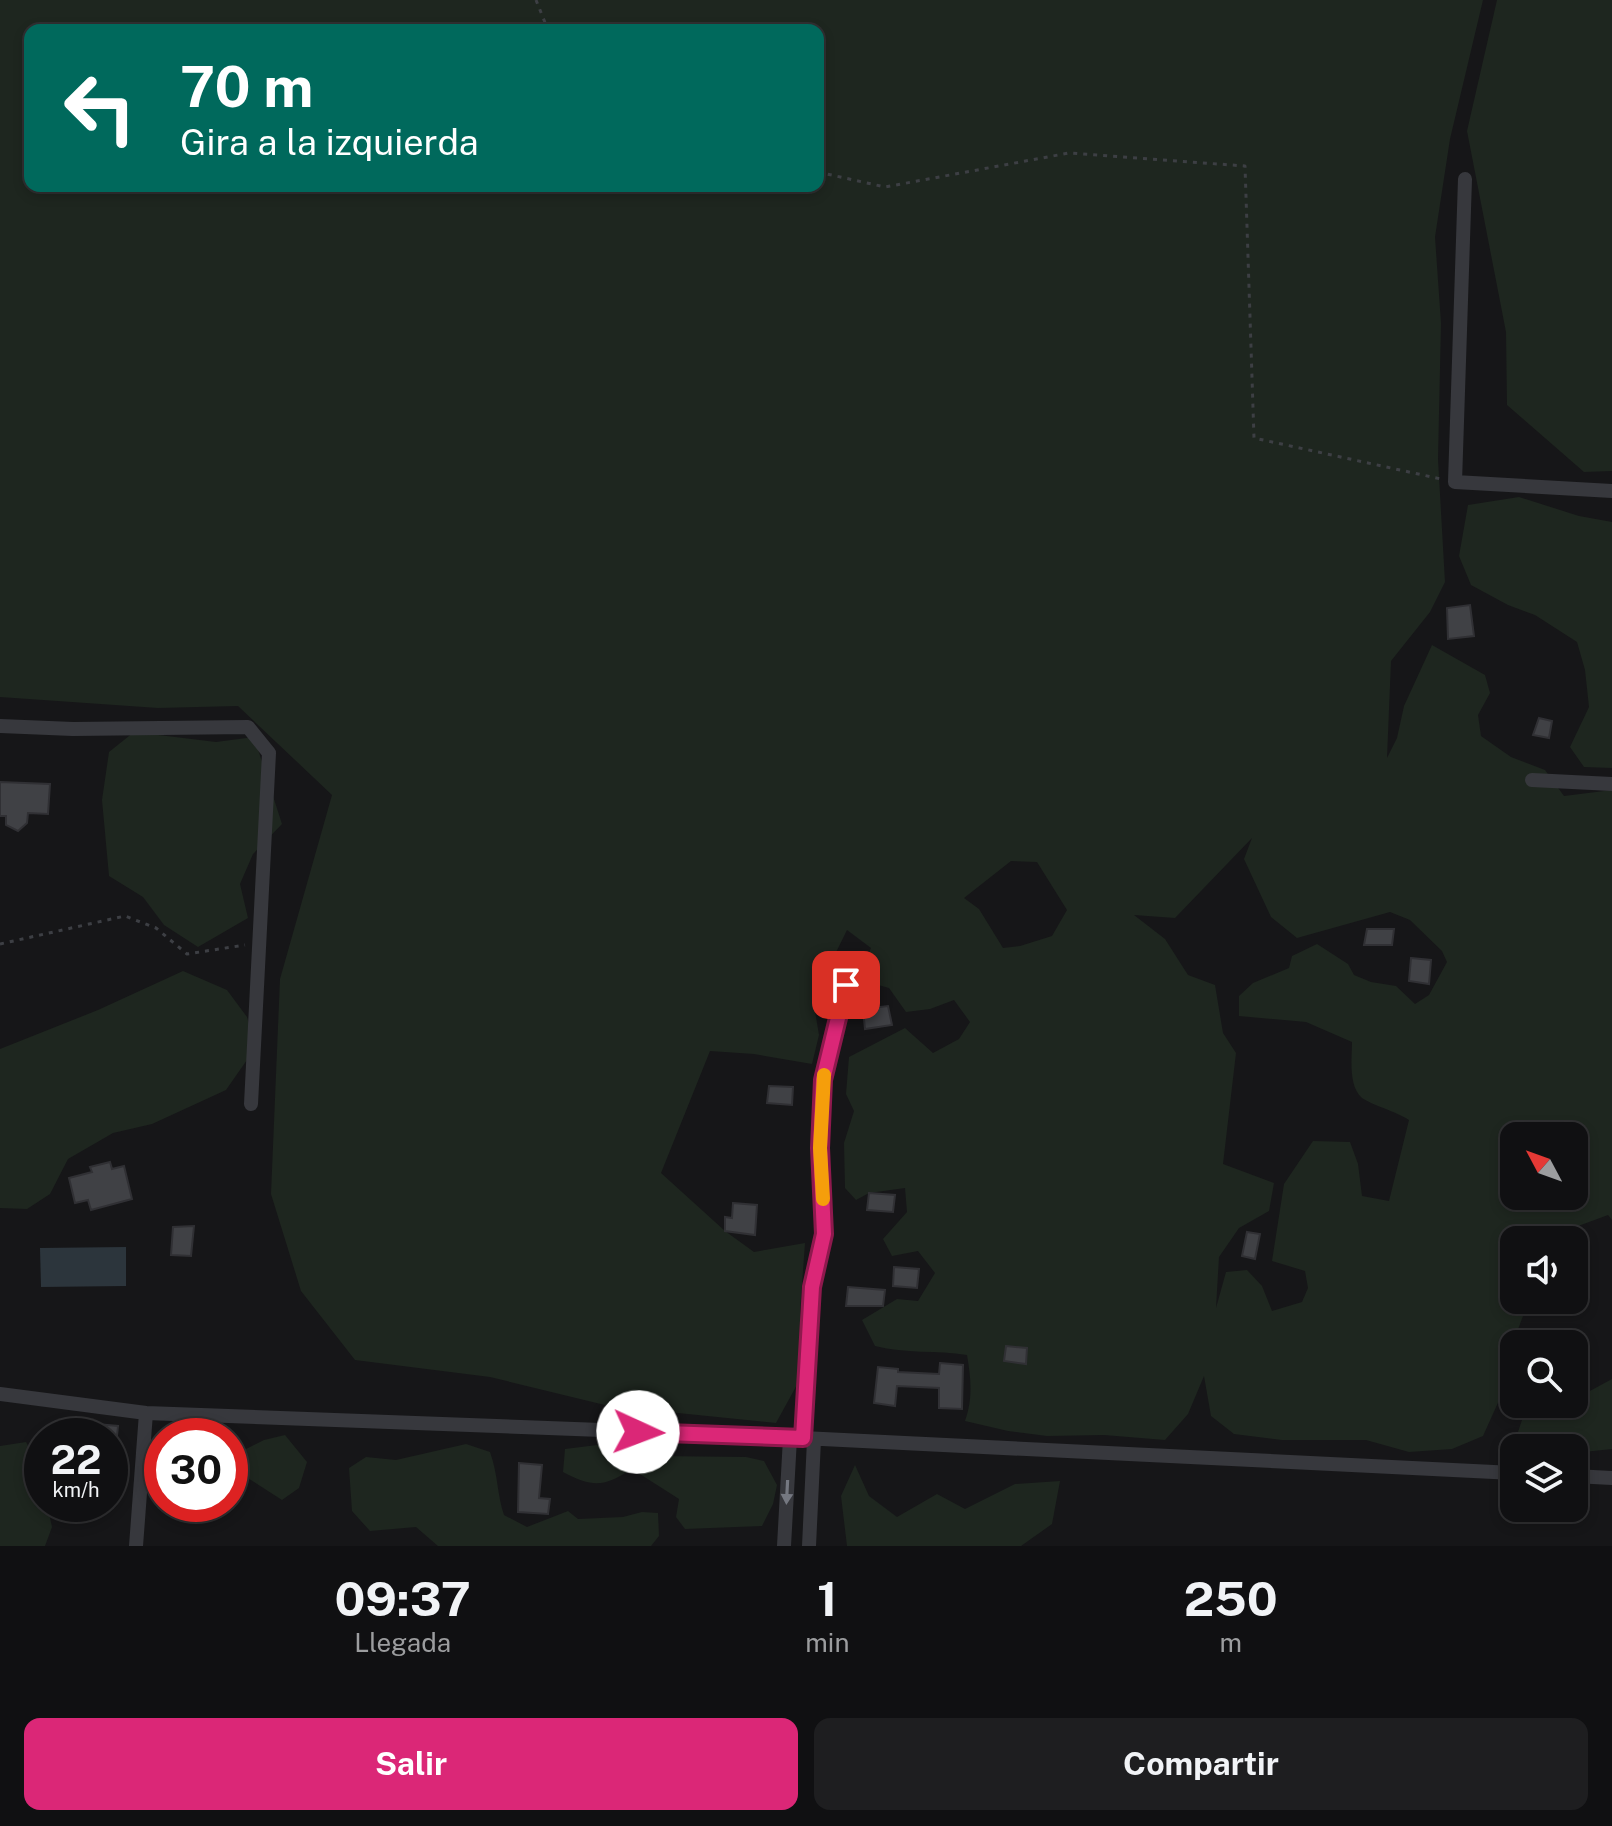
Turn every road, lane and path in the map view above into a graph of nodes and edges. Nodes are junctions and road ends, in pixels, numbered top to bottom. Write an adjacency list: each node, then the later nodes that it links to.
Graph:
1 (536, 0): 2 (path)
2 (546, 24)
3 (824, 173): 5 (path)
4 (1465, 179): 5 (street)
5 (1455, 482): 6 (street)
6 (1612, 491)
7 (0, 726): 10 (street)
8 (1532, 780): 9 (street)
9 (1612, 784)
10 (259, 943): 11 (path); 13 (street)
11 (0, 944)
12 (846, 985): 16 (street)
13 (251, 1104)
14 (0, 1394): 15 (street)
15 (146, 1413): 16 (street); 20 (street)
16 (802, 1439): 17 (street); 21 (street, one-way to 21); 22 (street)
17 (1500, 1472)
18 (1588, 1477): 19 (street)
19 (1612, 1478)
20 (136, 1546)
21 (784, 1546)
22 (809, 1546)

